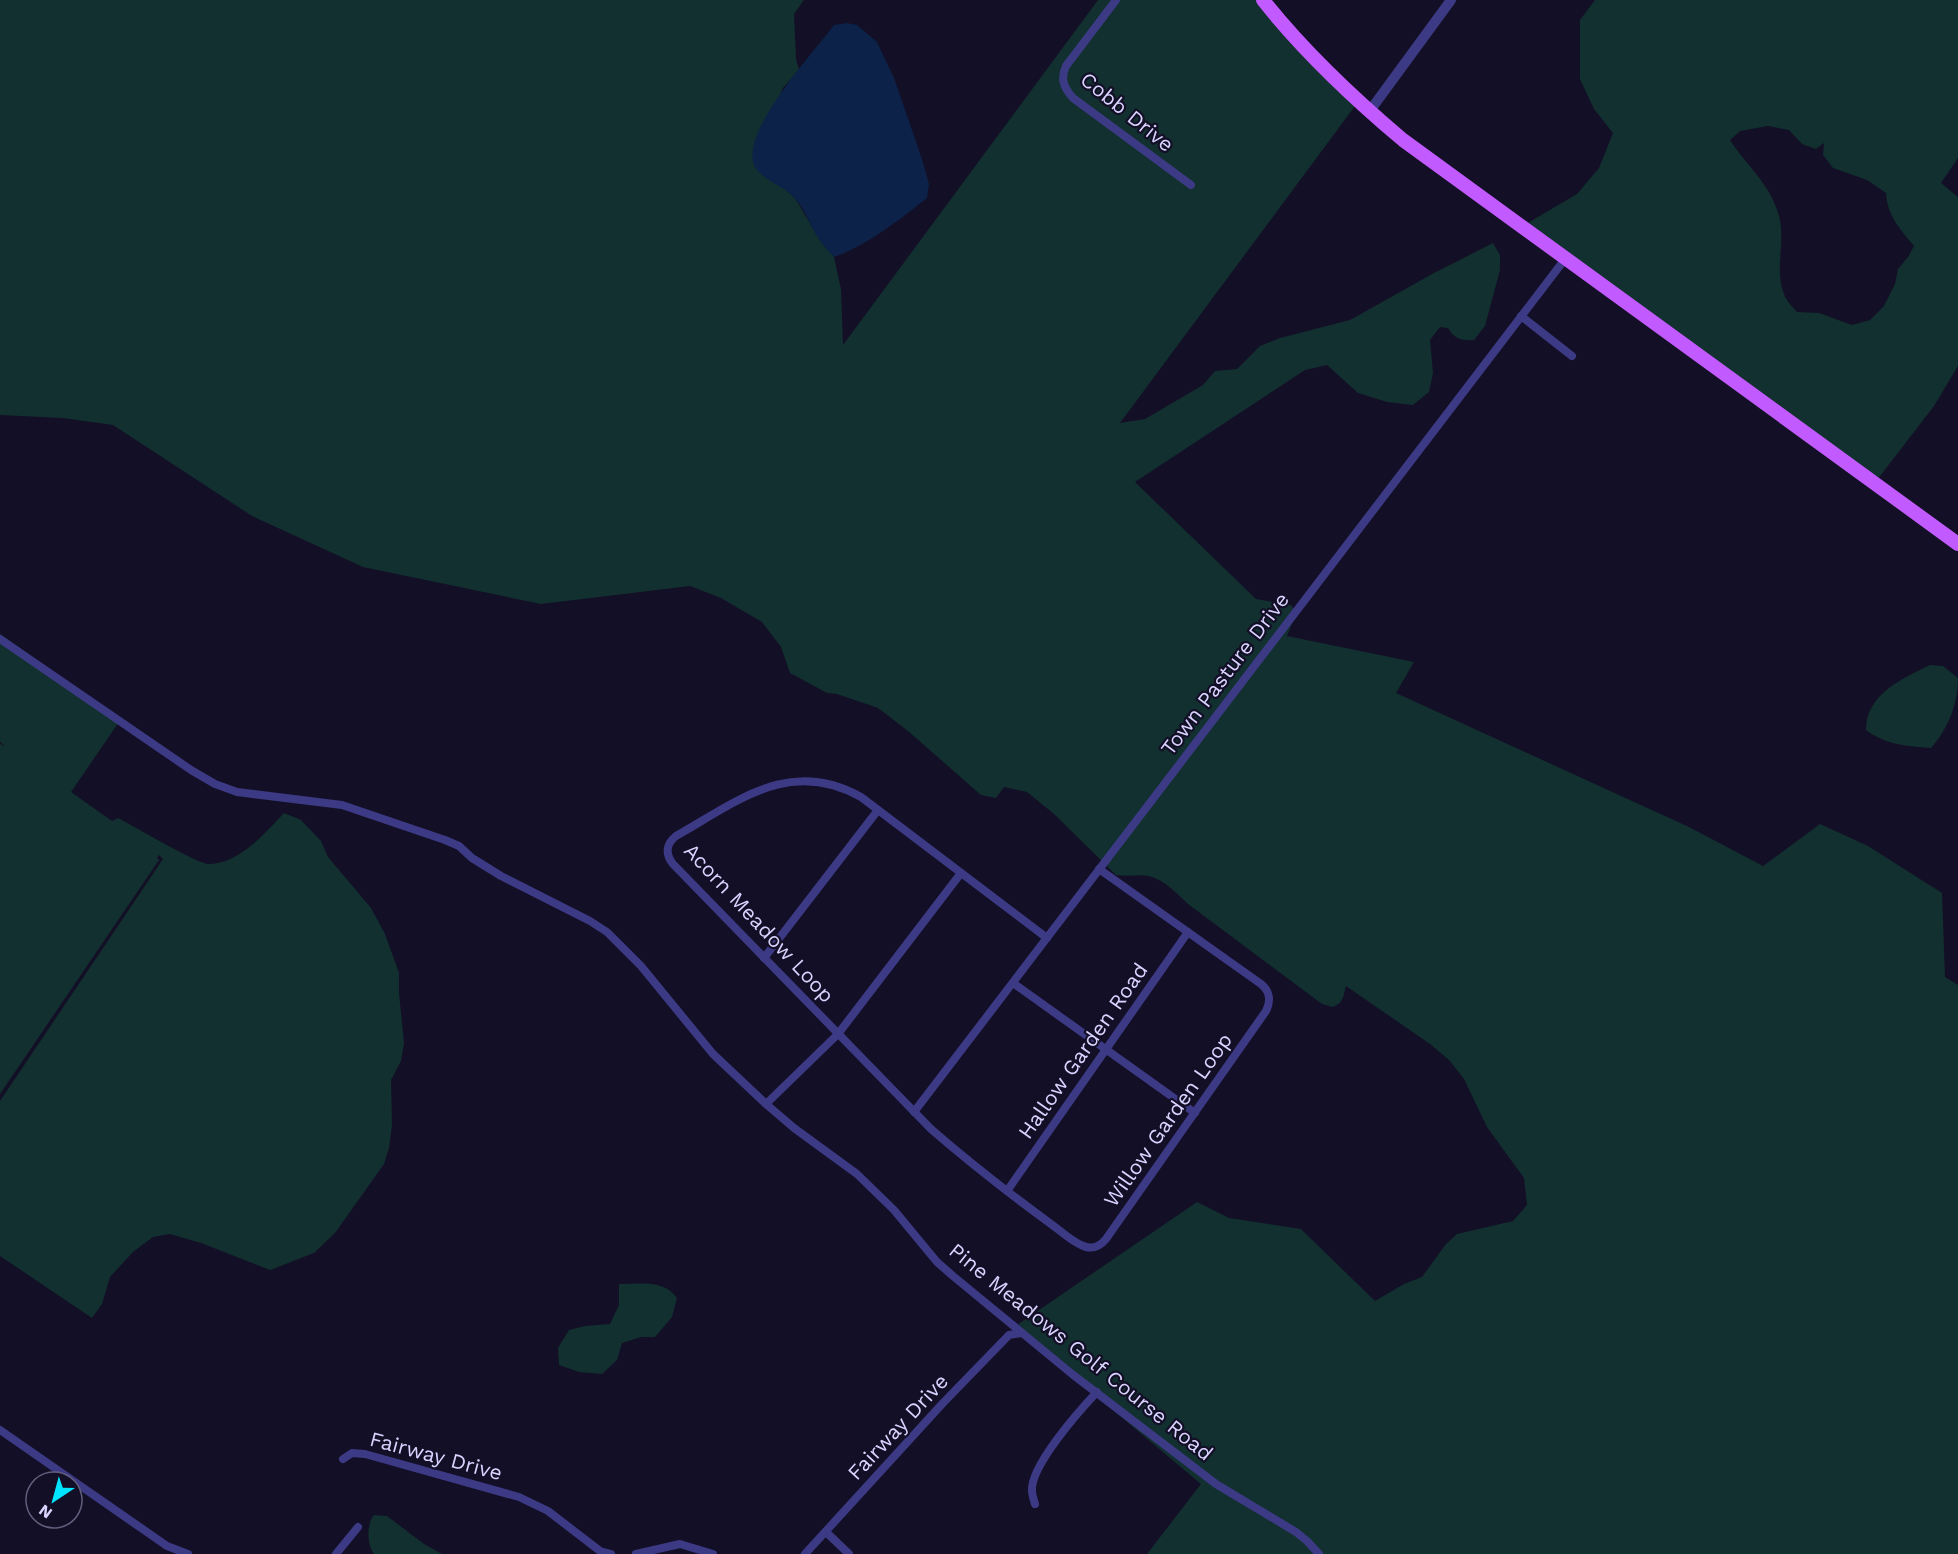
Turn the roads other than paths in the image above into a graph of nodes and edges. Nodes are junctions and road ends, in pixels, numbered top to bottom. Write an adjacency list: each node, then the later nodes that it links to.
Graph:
1 (1116, 0): 5 (street, Cobb Drive)
2 (1263, 0): 4 (main road)
3 (1451, 0): 4 (street)
4 (1369, 112): 6 (main road)
5 (1191, 185)
6 (1565, 258): 7 (street, Town Pasture Drive); 9 (main road)
7 (1521, 316): 8 (street); 12 (street, Town Pasture Drive)
8 (1572, 356)
9 (1958, 544)
10 (0, 639): 20 (street, Pine Meadows Golf Course Road)
11 (878, 810): 13 (street, Acorn Meadow Loop); 16 (street); 16 (street, Acorn Meadow Loop)
12 (1099, 869): 14 (street, Willow Garden Loop); 15 (street, Town Pasture Drive)
13 (961, 873): 15 (street, Acorn Meadow Loop); 18 (street)
14 (1188, 933): 19 (street, Hallow Garden Road); 22 (street, Willow Garden Loop)
15 (1047, 938): 17 (street, Town Pasture Drive)
16 (764, 958): 18 (street, Acorn Meadow Loop)
17 (1013, 983): 19 (street); 21 (street, Town Pasture Drive)
18 (838, 1034): 20 (street); 21 (street, Acorn Meadow Loop)
19 (1106, 1050): 22 (street); 23 (street, Hallow Garden Road)
20 (766, 1104): 24 (street, Pine Meadows Golf Course Road)
21 (914, 1112): 23 (street, Willow Garden Loop)
22 (1195, 1113): 23 (street, Willow Garden Loop)
23 (1007, 1191)
24 (1021, 1333): 25 (street, Pine Meadows Golf Course Road); 30 (street, Fairway Drive)
25 (1096, 1392): 28 (street); 38 (street, Pine Meadows Golf Course Road)
26 (0, 1430): 31 (street)
27 (344, 1459): 33 (street, Fairway Drive)
28 (1035, 1504)
29 (358, 1527): 32 (street)
30 (826, 1532): 36 (street, Fairway Drive); 37 (street)
31 (188, 1554)
32 (336, 1554)
33 (611, 1554)
34 (636, 1554): 35 (street)
35 (713, 1554)
36 (805, 1554)
37 (849, 1554)
38 (1319, 1554)

